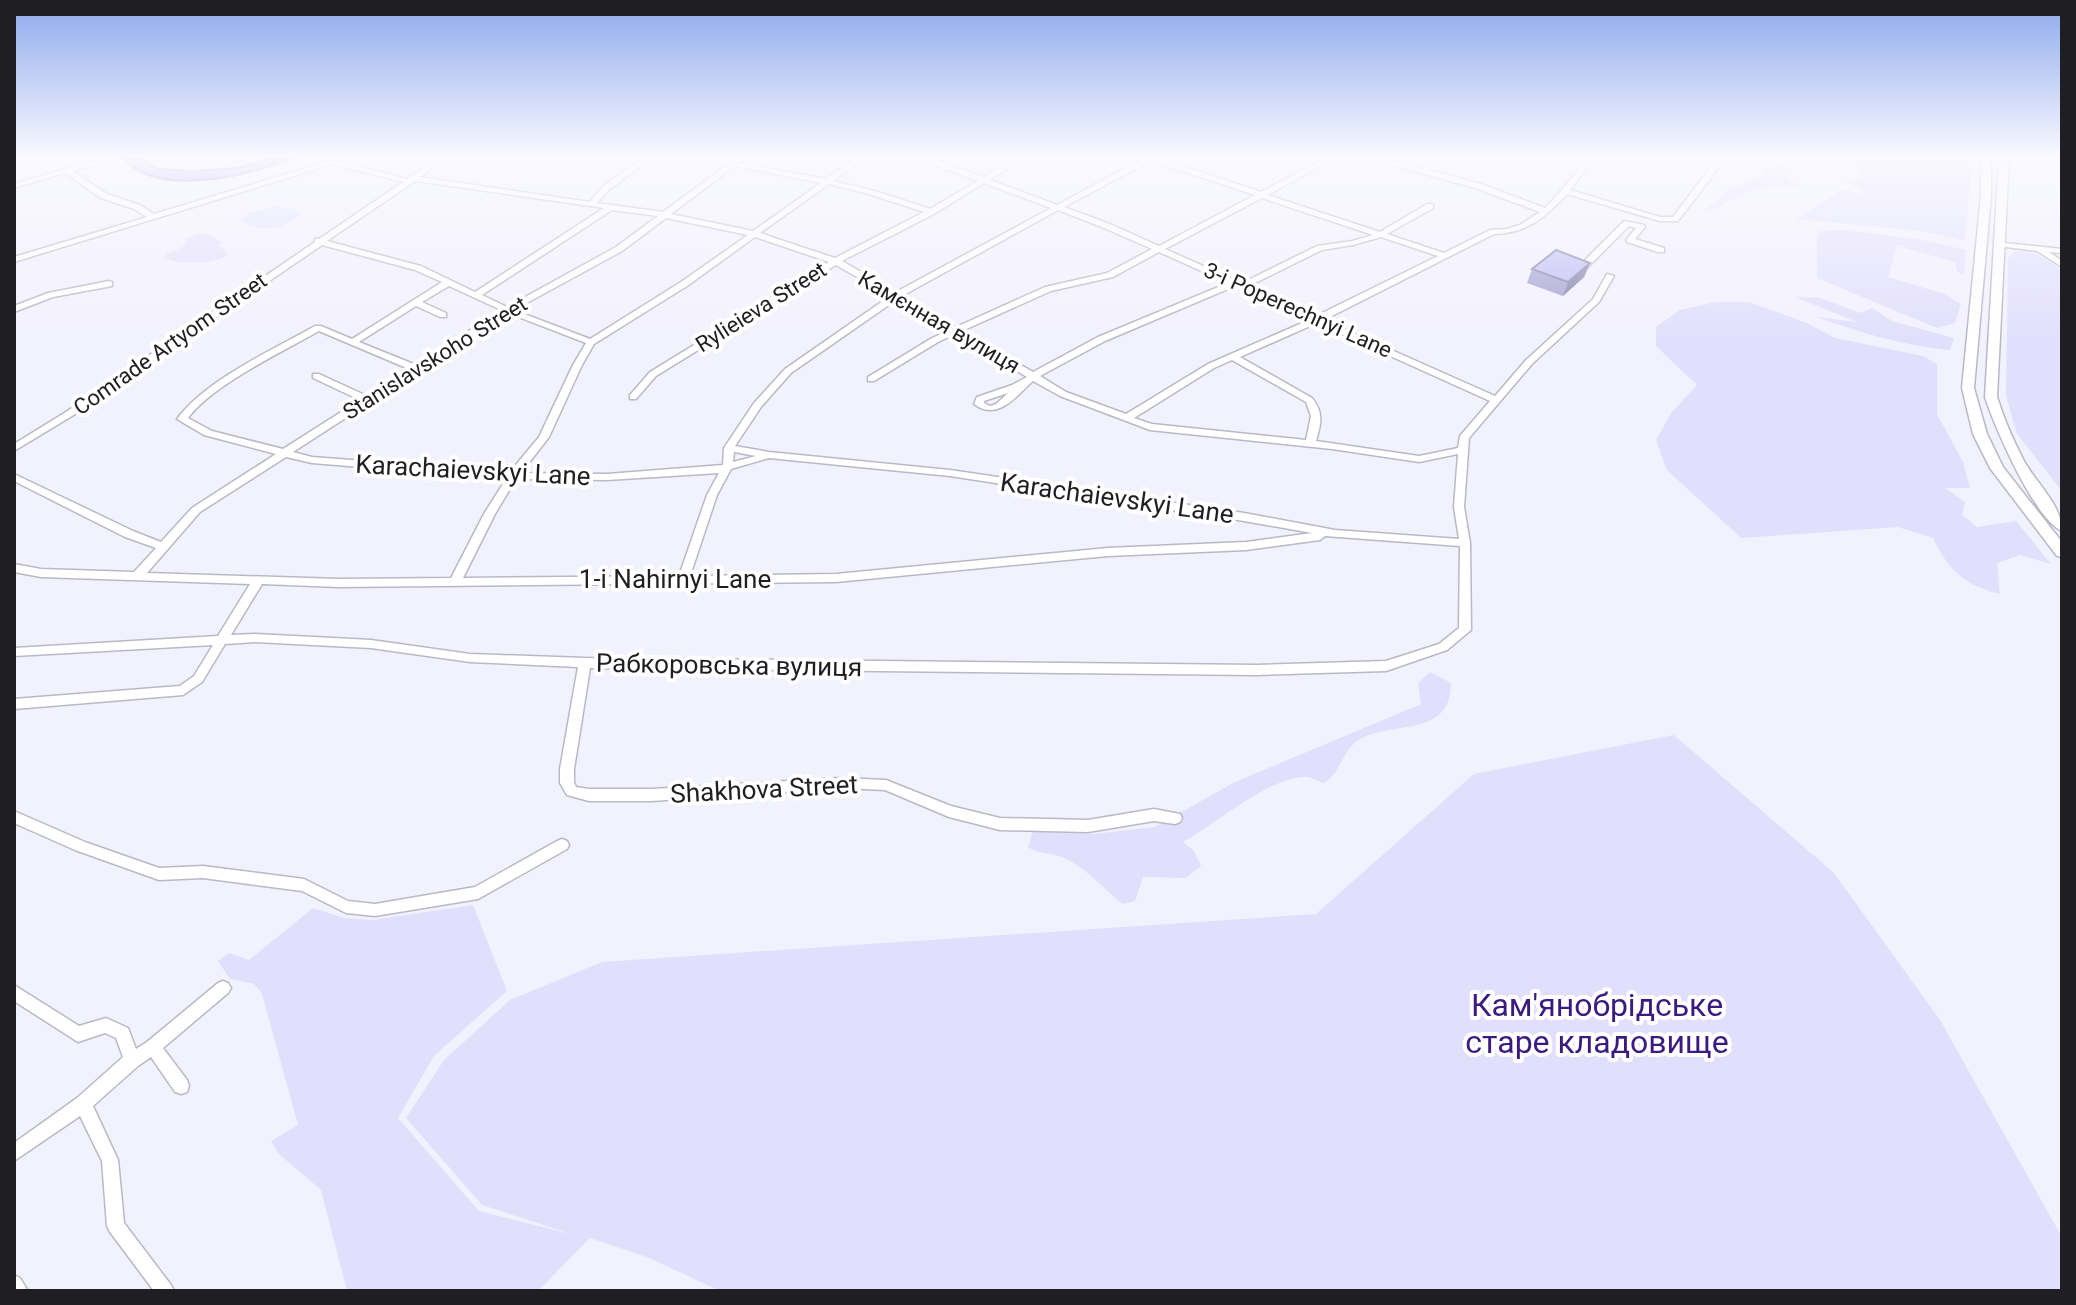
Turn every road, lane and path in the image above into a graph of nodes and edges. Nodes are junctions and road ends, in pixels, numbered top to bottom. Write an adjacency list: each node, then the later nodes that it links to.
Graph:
1 (155, 218): 27 (street)
2 (352, 218): 20 (street, Comrade Artyom Street)
3 (594, 218): 35 (street)
4 (661, 218): 39 (street, Stanislavskoho Street)
5 (679, 218): 18 (street, Камєнная вулиця)
6 (773, 218): 18 (street)
7 (920, 218): 28 (street, Rylieieva Street)
8 (1037, 218): 36 (street)
9 (1084, 218): 22 (street, 3-i Poperechnyi Lane)
10 (1214, 218): 22 (street)
11 (1328, 218): 19 (street)
12 (1409, 218): 19 (street)
13 (1534, 218): 26 (street)
14 (1656, 218): 15 (street)
15 (1676, 218)
16 (1984, 218): 67 (main road)
17 (2000, 218): 21 (main road)
18 (751, 233): 28 (street, Камєнная вулиця); 43 (street)
19 (1380, 235): 26 (street); 32 (street)
20 (318, 241): 33 (street); 55 (street, Comrade Artyom Street)
21 (1998, 244): 23 (street); 63 (main road)
22 (1157, 247): 32 (street, 3-i Poperechnyi Lane); 42 (street)
23 (2039, 248): 25 (street); 29 (street)
24 (1661, 250): 30 (street)
25 (2062, 251)
26 (1445, 256): 41 (street)
27 (14, 260)
28 (836, 261): 36 (street, Камєнная вулиця); 50 (street, Rylieieva Street)
29 (2062, 265)
30 (1584, 266)
31 (1610, 276): 52 (street)
32 (1237, 282): 41 (street, 3-i Poperechnyi Lane); 48 (street)
33 (447, 283): 35 (street); 37 (street)
34 (109, 284): 38 (street)
35 (475, 296): 39 (street)
36 (895, 297): 42 (street, Камєнная вулиця); 56 (street)
37 (415, 302): 40 (street); 44 (street)
38 (14, 309)
39 (507, 310): 43 (street); 46 (street, Stanislavskoho Street)
40 (443, 315)
41 (1316, 320): 45 (street); 52 (street, 3-i Poperechnyi Lane)
42 (957, 332): 48 (street, Камєнная вулиця); 49 (street)
43 (591, 342): 61 (street)
44 (351, 343): 46 (street); 58 (street, Karachaievskyi Lane)
45 (1232, 356): 53 (street); 54 (street)
46 (416, 368): 51 (street, Stanislavskoho Street)
47 (316, 376): 51 (street)
48 (1029, 378): 53 (street, Камєнная вулиця)
49 (871, 379)
50 (633, 397)
51 (366, 399): 58 (street, Stanislavskoho Street)
52 (1494, 399): 57 (street)
53 (1127, 418): 54 (street, Камєнная вулиця)
54 (1310, 444): 57 (street, Камєнная вулиця)
55 (14, 448)
56 (729, 448): 59 (street, Karachaievskyi Lane); 60 (street)
57 (1464, 450): 65 (street)
58 (283, 454): 61 (street, Karachaievskyi Lane); 66 (street, Stanislavskoho Street)
59 (769, 455): 60 (street, Karachaievskyi Lane); 64 (street, Karachaievskyi Lane)
60 (728, 466): 61 (street, Karachaievskyi Lane); 71 (street)
61 (513, 476): 70 (street)
62 (14, 477): 66 (street)
63 (2062, 526)
64 (1335, 534): 65 (street, Karachaievskyi Lane); 71 (street, 1-i Nahirnyi Lane)
65 (1465, 543): 75 (street, Рабкоровська вулиця)
66 (162, 546): 69 (street, Stanislavskoho Street)
67 (2062, 552)
68 (14, 568): 69 (street, 1-i Nahirnyi Lane)
69 (139, 574): 72 (street, 1-i Nahirnyi Lane)
70 (456, 580): 71 (street, 1-i Nahirnyi Lane); 72 (street, 1-i Nahirnyi Lane)
71 (683, 580)
72 (258, 581): 73 (street)
73 (220, 641): 74 (street, Рабкоровська вулиця); 75 (street, Рабкоровська вулиця); 76 (street)
74 (14, 652)
75 (585, 663): 78 (street, Shakhova Street)
76 (14, 704)
77 (14, 817): 79 (street)
78 (1175, 818)
79 (562, 845)
80 (223, 988): 82 (street)
81 (14, 992): 83 (street)
82 (153, 1047): 83 (street); 84 (street)
83 (132, 1060): 85 (street)
84 (181, 1086)
85 (83, 1104): 86 (street); 89 (street)
86 (14, 1153)
87 (14, 1284): 88 (street)
88 (19, 1291)
89 (165, 1291)

